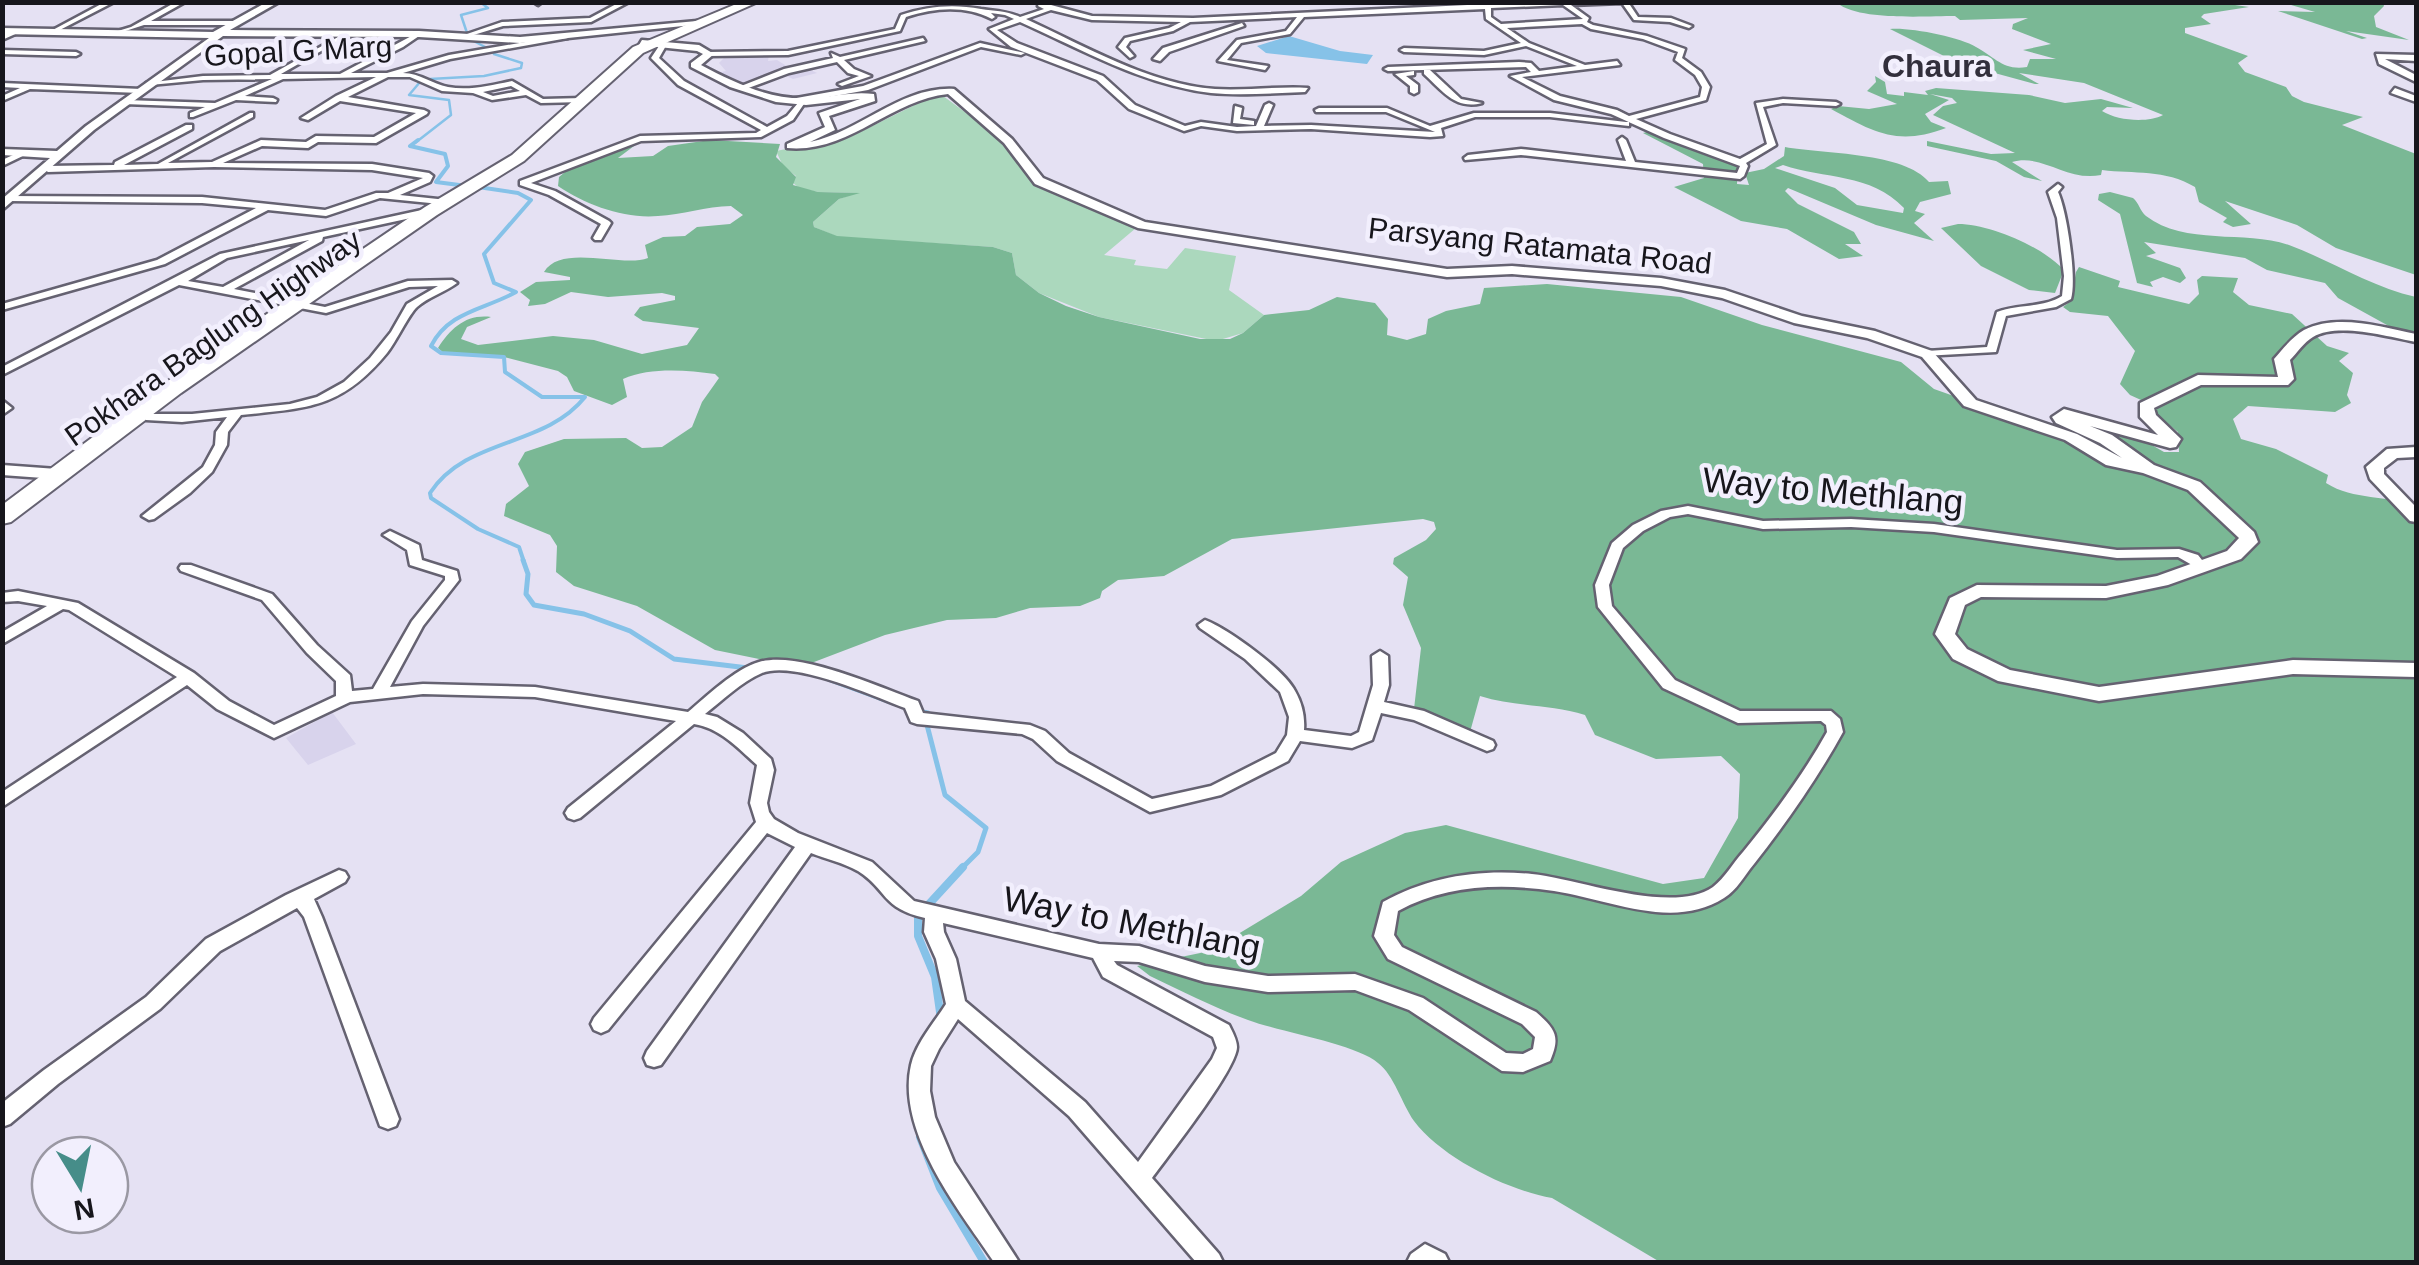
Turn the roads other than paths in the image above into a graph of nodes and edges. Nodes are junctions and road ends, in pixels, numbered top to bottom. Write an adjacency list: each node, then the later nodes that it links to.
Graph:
1 (111, 2): 36 (street)
2 (182, 2): 23 (street)
3 (275, 2): 24 (street)
4 (626, 2): 42 (street)
5 (742, 2): 27 (highway)
6 (752, 2): 27 (highway)
7 (1621, 2): 8 (street); 30 (street)
8 (1590, 3): 10 (street)
9 (1516, 4): 10 (street); 13 (street)
10 (1566, 4): 26 (street)
11 (1047, 6): 21 (street); 22 (street)
12 (1272, 9): 15 (street)
13 (1489, 10): 16 (street); 19 (street); 29 (street)
14 (986, 11): 17 (street); 21 (street); 28 (street)
15 (1231, 12): 20 (street); 22 (street)
16 (1346, 13): 18 (street); 32 (street)
17 (903, 16): 25 (street); 33 (street)
18 (1302, 16): 20 (street); 34 (street)
19 (1528, 17)
20 (1246, 18): 58 (street)
21 (1021, 19): 28 (street); 80 (street)
22 (1189, 20): 55 (street)
23 (144, 22): 24 (street); 38 (street)
24 (234, 22): 39 (street)
25 (921, 22)
26 (1583, 22): 29 (street); 99 (street)
27 (693, 24): 43 (street); 47 (highway)
28 (997, 25): 56 (street)
29 (1498, 26): 48 (street)
30 (1689, 26)
31 (829, 27): 45 (street)
32 (1347, 29)
33 (898, 30): 45 (street); 49 (street)
34 (1291, 30): 35 (street); 62 (street)
35 (1303, 31)
36 (52, 32): 37 (street); 38 (street)
37 (2, 34)
38 (111, 34): 39 (street)
39 (215, 34): 40 (street); 67 (street)
40 (348, 34): 41 (street); 73 (street)
41 (419, 34): 42 (street); 68 (street)
42 (467, 35): 43 (street)
43 (566, 38): 69 (street, Gopal G Marg)
44 (923, 40): 49 (street)
45 (830, 42): 50 (street)
46 (936, 42): 59 (street)
47 (652, 43): 54 (street); 87 (highway); 104 (street)
48 (1527, 44): 51 (street); 63 (street)
49 (898, 46): 59 (street)
50 (817, 48): 54 (street); 59 (street)
51 (1404, 50)
52 (2, 52): 53 (street)
53 (76, 54)
54 (708, 54): 78 (street, Parsyang Ratamata Road)
55 (1130, 56)
56 (1046, 58): 74 (street); 100 (street)
57 (2416, 58): 72 (street)
58 (1158, 59)
59 (844, 62): 70 (street); 78 (street)
60 (1618, 63): 63 (street)
61 (1454, 64): 64 (street); 65 (street); 66 (street)
62 (1265, 68)
63 (1587, 68): 66 (street)
64 (1388, 69)
65 (1427, 72): 81 (street); 90 (street)
66 (1536, 72): 99 (street)
67 (162, 74): 71 (street); 77 (street)
68 (343, 75): 69 (street, Gopal G Marg); 73 (street, Gopal G Marg)
69 (387, 75): 83 (street); 87 (street)
70 (867, 76): 74 (street); 88 (street)
71 (203, 78): 73 (street, Gopal G Marg); 77 (street, Gopal G Marg)
72 (2409, 78)
73 (280, 79): 82 (street)
74 (882, 82): 88 (street)
75 (2, 85): 76 (street, Gopal G Marg)
76 (31, 86): 77 (street, Gopal G Marg); 84 (street)
77 (145, 87): 89 (street)
78 (740, 88): 88 (street, Parsyang Ratamata Road)
79 (2416, 88): 85 (street)
80 (1305, 90)
81 (1414, 92)
82 (232, 97): 86 (street); 92 (street)
83 (339, 98): 98 (street); 115 (street)
84 (2, 99)
85 (2416, 99)
86 (273, 100)
87 (578, 100): 120 (highway)
88 (799, 101): 104 (street); 129 (street, Parsyang Ratamata Road)
89 (124, 102): 92 (street); 108 (street)
90 (1478, 103)
91 (1836, 104): 111 (street)
92 (217, 105): 97 (street)
93 (1269, 105): 100 (street)
94 (1238, 108): 100 (street)
95 (1319, 110): 103 (street)
96 (250, 115): 113 (street)
97 (193, 116)
98 (305, 118)
99 (1632, 118): 101 (street)
100 (1259, 126): 103 (street)
101 (1645, 126): 103 (street); 111 (street)
102 (189, 127): 114 (street)
103 (1438, 129)
104 (766, 130): 122 (street)
105 (1622, 140): 110 (street)
106 (2, 152): 107 (street)
107 (26, 153): 108 (street); 112 (street)
108 (61, 155): 116 (street)
109 (1468, 158): 110 (street)
110 (1631, 162): 111 (street)
111 (1741, 162)
112 (2, 164)
113 (159, 165): 114 (street); 115 (street)
114 (115, 166): 116 (street)
115 (214, 166): 118 (street)
116 (48, 169): 119 (street)
117 (2058, 187): 129 (street)
118 (389, 196): 120 (street); 121 (street)
119 (5, 202): 121 (street)
120 (446, 204): 124 (street); 126 (highway, Pokhara Baglung Highway); 126 (highway, Pokhara Baglung Highway)
121 (264, 208): 127 (street)
122 (598, 238)
123 (319, 239): 125 (street)
124 (178, 282): 125 (street); 130 (street)
125 (228, 289): 126 (street)
126 (303, 303): 133 (street); 134 (highway, Pokhara Baglung Highway); 138 (highway, Pokhara Baglung Highway)
127 (2, 306)
128 (2416, 338): 136 (street, Parsyang Ratamata Road)
129 (1927, 354): 136 (street, Parsyang Ratamata Road)
130 (2, 372)
131 (2, 403): 132 (street)
132 (2, 412)
133 (237, 412): 134 (street); 139 (street)
134 (150, 417): 142 (highway, Pokhara Baglung Highway)
135 (2416, 452): 141 (street)
136 (2148, 469): 144 (street, Parsyang Ratamata Road)
137 (2, 470): 138 (street)
138 (57, 474): 140 (highway, Pokhara Baglung Highway)
139 (149, 516)
140 (2, 517)
141 (2416, 517)
142 (2, 531)
143 (390, 535): 153 (street)
144 (2199, 565): 151 (street, Parsyang Ratamata Road); 166 (street, Way to Methlang)
145 (186, 568): 154 (street)
146 (2, 598): 147 (street)
147 (61, 604): 149 (street); 152 (street)
148 (1204, 625): 157 (street)
149 (2, 639)
150 (1380, 656): 155 (street)
151 (2416, 670)
152 (188, 677): 154 (street); 159 (street)
153 (378, 694): 154 (street); 156 (street)
154 (344, 698)
155 (1375, 706): 157 (street); 158 (street)
156 (690, 720): 157 (street); 160 (street); 161 (street)
157 (1295, 735)
158 (1486, 745)
159 (2, 802)
160 (574, 813)
161 (766, 822): 162 (street); 168 (street)
162 (807, 844): 165 (street, Way to Methlang); 169 (street)
163 (339, 876): 164 (street)
164 (294, 900): 170 (street); 171 (street)
165 (934, 916): 166 (street, Way to Methlang); 167 (street)
166 (1099, 952): 172 (street)
167 (956, 1005): 172 (street); 173 (street)
168 (601, 1024)
169 (654, 1058)
170 (2, 1117)
171 (388, 1119)
172 (1138, 1180): 174 (street)
173 (1007, 1262)
174 (1211, 1262)
175 (1418, 1262): 176 (street)
176 (1437, 1262)

